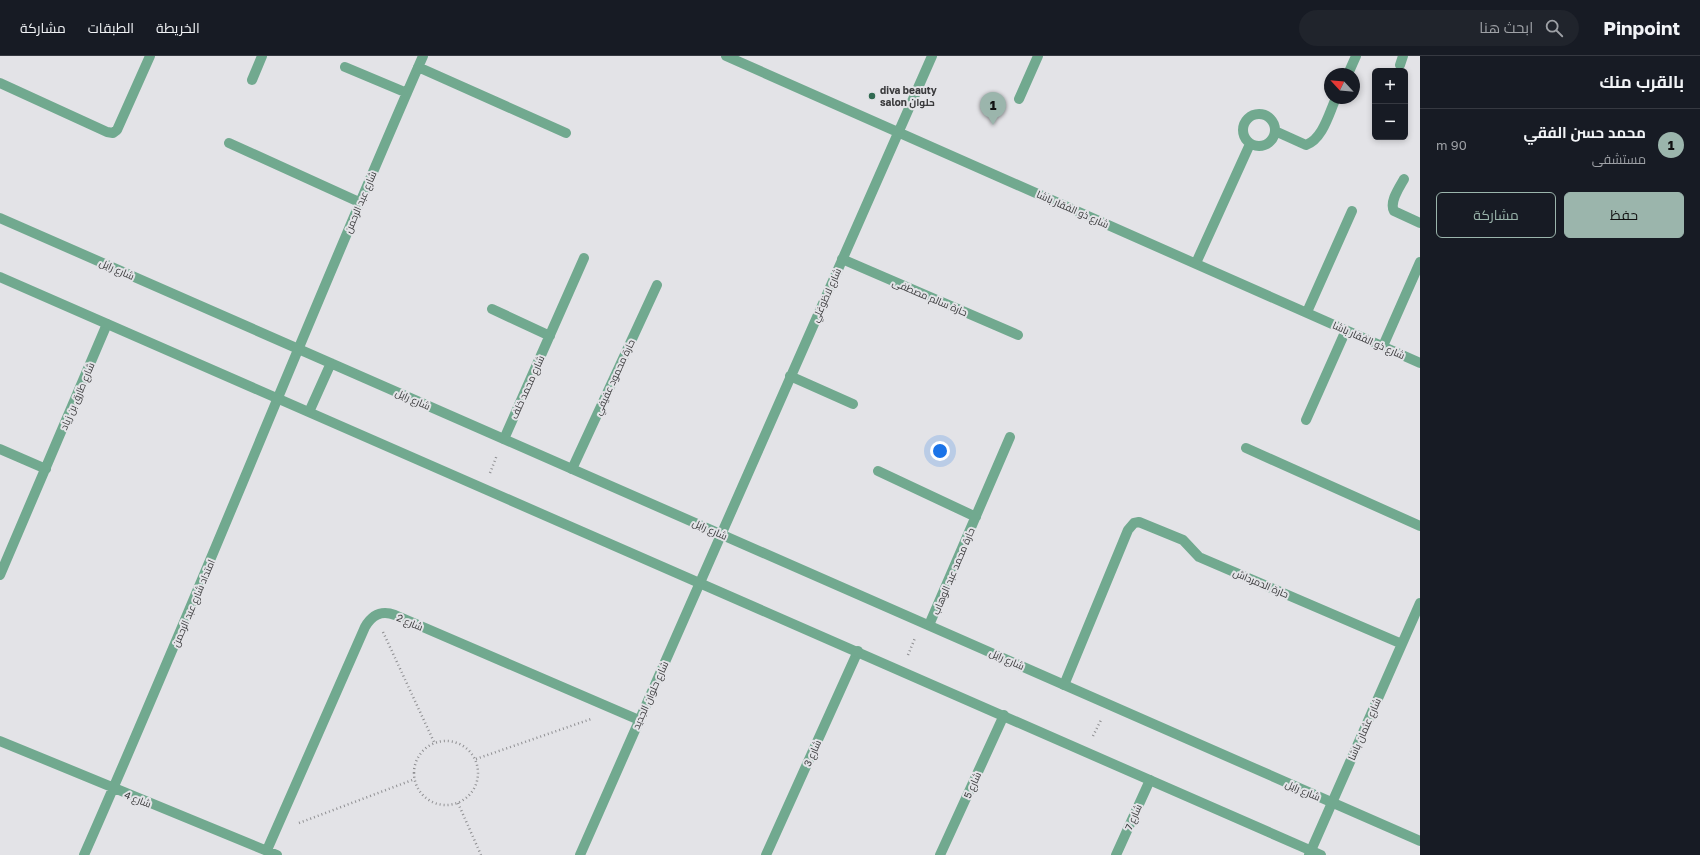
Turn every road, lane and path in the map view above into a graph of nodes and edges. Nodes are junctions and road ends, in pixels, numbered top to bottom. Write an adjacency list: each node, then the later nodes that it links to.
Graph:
1 (150, 56): 12 (street)
2 (262, 56): 11 (street)
3 (423, 56): 9 (street, شارع عبد الرحمن)
4 (726, 56): 17 (street, شارع ذو الفقار باشا)
5 (932, 56): 17 (street, شارع لاظوغلي)
6 (1038, 56): 14 (street)
7 (1356, 56): 10 (street)
8 (345, 67): 13 (street)
9 (418, 68): 13 (street, شارع عبد الرحمن); 18 (street)
10 (1351, 68)
11 (252, 80)
12 (0, 83)
13 (407, 93): 22 (street, شارع عبد الرحمن)
14 (1018, 99)
15 (1333, 104): 16 (street)
16 (1275, 131): 20 (street); 20 (street)
17 (898, 132): 27 (street, شارع لاظوغلي); 29 (street, شارع ذو الفقار باشا)
18 (566, 133)
19 (229, 143): 22 (street)
20 (1250, 144): 29 (street)
21 (1404, 179): 25 (street)
22 (359, 202): 39 (street, شارع عبد الرحمن)
23 (1352, 211): 33 (street)
24 (0, 218): 39 (street, شارع رايل)
25 (1420, 223)
26 (584, 258): 37 (street, شارع محمد خلف)
27 (842, 259): 36 (street, حارة سالم مصطفى); 42 (street, شارع لاظوغلي)
28 (1420, 262): 38 (street)
29 (1196, 263): 33 (street, شارع ذو الفقار باشا)
30 (0, 276): 34 (street)
31 (657, 284): 52 (street, حارة محمود عفيفي)
32 (492, 309): 37 (street)
33 (1306, 312): 35 (street, شارع ذو الفقار باشا)
34 (107, 324): 43 (street); 51 (street, شارع طارق بن زياد)
35 (1346, 330): 38 (street, شارع ذو الفقار باشا); 46 (street)
36 (1018, 335)
37 (550, 336): 48 (street, شارع محمد خلف)
38 (1383, 346): 41 (street, شارع ذو الفقار باشا)
39 (298, 348): 40 (street, شارع رايل); 43 (street, امتداد شارع عبد الرحمن)
40 (331, 363): 45 (street); 48 (street, شارع رايل)
41 (1420, 363)
42 (790, 376): 44 (street); 57 (street, شارع لاظوغلي)
43 (278, 398): 45 (street); 77 (street, امتداد شارع عبد الرحمن)
44 (853, 404)
45 (309, 412): 54 (street)
46 (1306, 420)
47 (1010, 437): 55 (street, حارة محمد عبد الوهاب)
48 (504, 439): 52 (street, شارع رايل); 54 (path)
49 (1246, 448): 56 (street)
50 (0, 449): 51 (street)
51 (46, 468): 58 (street, شارع طارق بن زياد)
52 (572, 469): 57 (street, شارع رايل)
53 (878, 471): 55 (street, حارة محمد عبد الوهاب)
54 (483, 488): 59 (street)
55 (976, 517): 62 (street, حارة محمد عبد الوهاب)
56 (1420, 526)
57 (720, 534): 59 (street, شارع حلوان الجديد); 62 (street, شارع رايل)
58 (0, 575)
59 (700, 582): 64 (street); 70 (street, شارع حلوان الجديد)
60 (1419, 608): 63 (street, شارع عثمان باشا)
61 (375, 615): 68 (street, شارع 2); 72 (path); 80 (street)
62 (926, 624): 65 (path); 66 (street, شارع رايل)
63 (1402, 644): 66 (street, حارة الدمرداش); 78 (street, شارع عثمان باشا)
64 (858, 651): 65 (street); 88 (street, شارع 3)
65 (901, 670): 69 (street)
66 (1064, 685): 67 (street, شارع رايل)
67 (1108, 705): 73 (path); 78 (street, شارع رايل)
68 (616, 710): 70 (street, شارع 2); 74 (path)
69 (1004, 715): 73 (street); 89 (street, شارع 5)
70 (639, 720): 87 (street, شارع حلوان الجديد)
71 (0, 741): 77 (street, شارع 4)
72 (434, 742): 74 (path); 75 (path)
73 (1085, 752): 76 (street)
74 (476, 758): 79 (path)
75 (414, 779): 79 (path); 80 (path)
76 (1150, 780): 83 (street); 90 (street, شارع 7)
77 (113, 789): 82 (street, شارع 4); 84 (street, امتداد شارع عبد الرحمن)
78 (1332, 802): 81 (street, شارع رايل); 83 (street, شارع عثمان باشا)
79 (458, 803): 86 (path)
80 (274, 832): 82 (street)
81 (1420, 841)
82 (267, 850): 85 (street, شارع 4)
83 (1310, 853): 91 (street)
84 (84, 855)
85 (277, 855)
86 (481, 855)
87 (580, 855)
88 (766, 855)
89 (940, 855)
90 (1116, 855)
91 (1321, 855)

